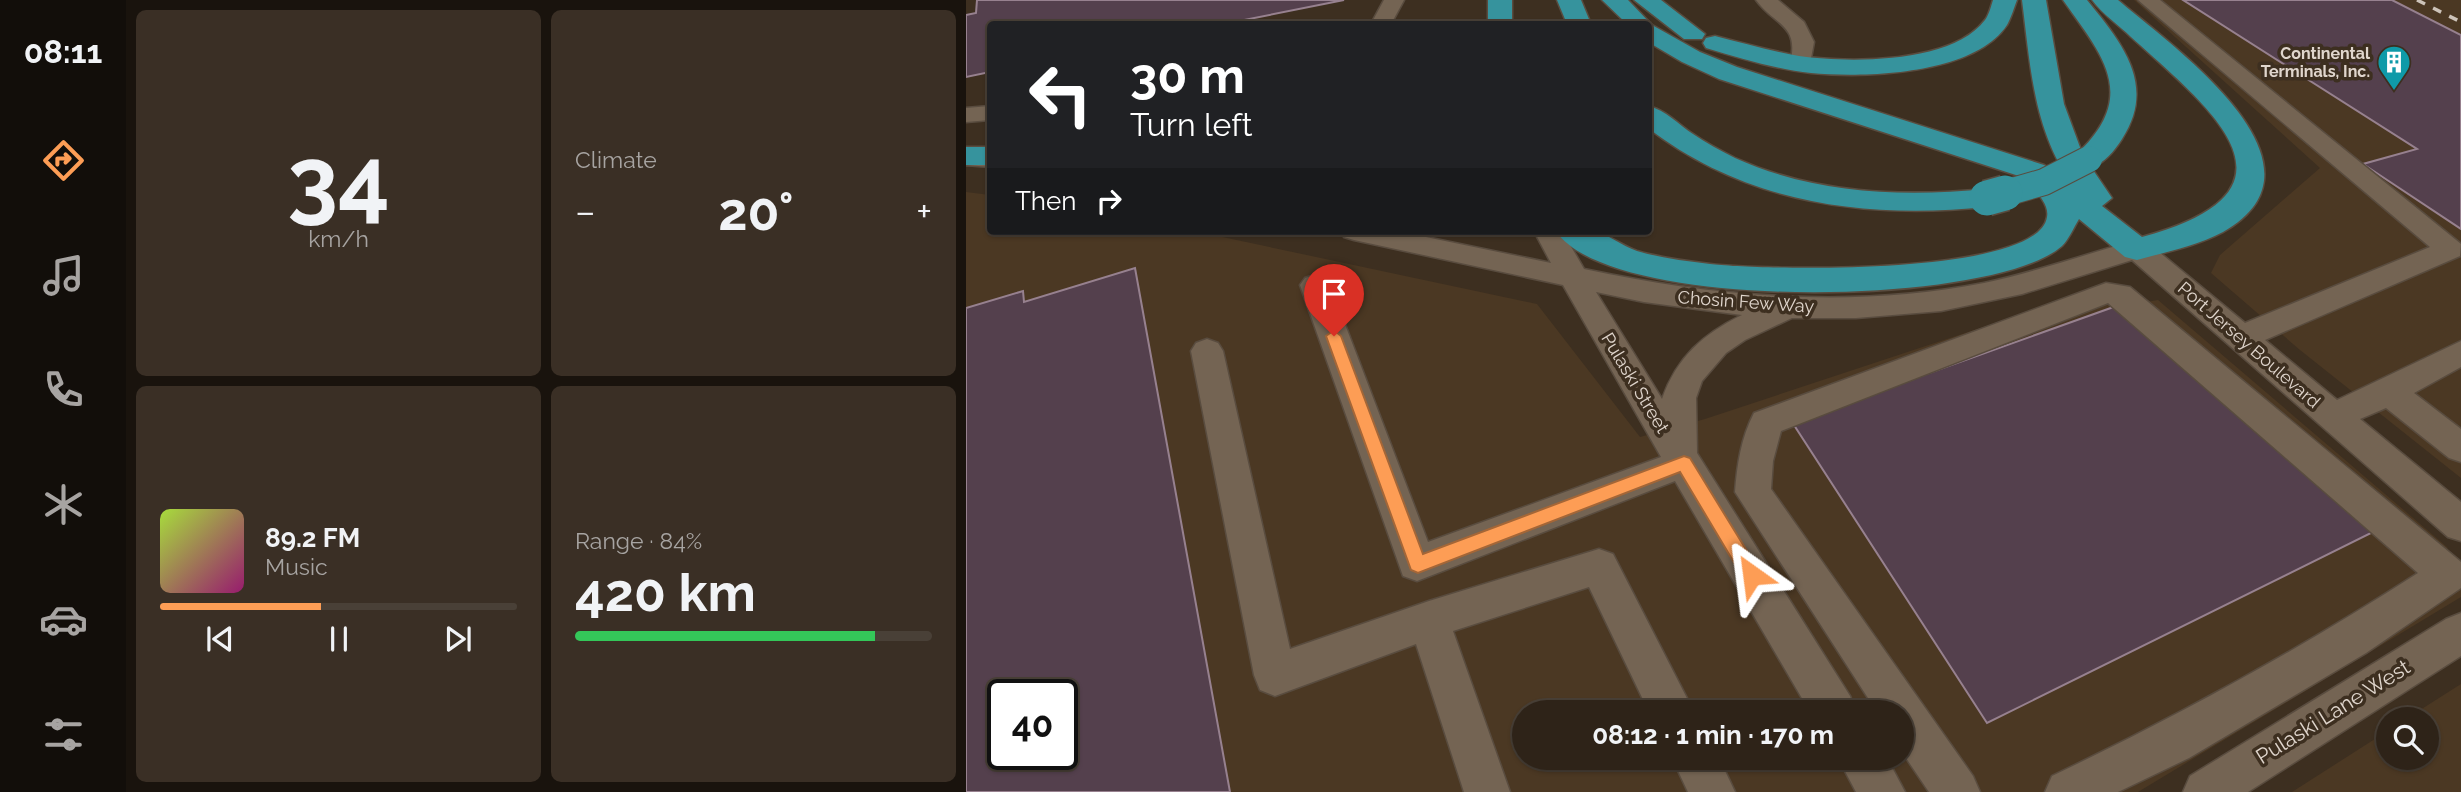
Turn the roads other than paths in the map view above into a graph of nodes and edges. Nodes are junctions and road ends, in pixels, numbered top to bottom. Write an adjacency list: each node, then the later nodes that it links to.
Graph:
1 (1394, 0): 13 (street)
2 (1500, 0): 14 (highway)
3 (1558, 0): 15 (highway)
4 (1569, 0): 16 (highway)
5 (1614, 0): 17 (highway)
6 (1646, 0): 19 (highway, Port Jersey Boulevard)
7 (1766, 0): 20 (street)
8 (2005, 0): 20 (highway)
9 (2034, 0): 30 (highway)
10 (2075, 0): 23 (highway, bridge)
11 (2104, 0): 30 (highway)
12 (2147, 0): 31 (street)
13 (1383, 21)
14 (1500, 21)
15 (1555, 21)
16 (1578, 21)
17 (1637, 21)
18 (1652, 33): 26 (highway, Port Jersey Boulevard)
19 (1702, 39): 20 (highway); 26 (highway, Port Jersey Boulevard)
20 (1801, 64)
21 (987, 113): 22 (street)
22 (966, 115)
23 (1652, 117)
24 (966, 157): 25 (highway)
25 (987, 158)
26 (2033, 171): 29 (highway); 30 (highway, Port Jersey Boulevard)
27 (1373, 235): 32 (street, Chosin Few Way)
28 (1550, 235): 32 (street, Pulaski Street)
29 (1579, 235)
30 (2137, 249): 34 (street, Chosin Few Way); 35 (street, Port Jersey Boulevard)
31 (2455, 252): 35 (street)
32 (1572, 277): 34 (street, Chosin Few Way); 41 (street, Pulaski Street)
33 (1315, 285): 41 (street)
34 (1789, 308): 41 (street)
35 (2241, 338): 39 (street, Port Jersey Boulevard)
36 (1207, 351): 45 (street)
37 (2461, 353): 38 (street)
38 (2389, 392): 39 (street); 40 (street)
39 (2332, 417): 42 (street, Port Jersey Boulevard)
40 (2461, 448)
41 (1684, 463): 44 (street, Pulaski Street)
42 (2461, 525)
43 (1780, 531): 44 (street); 49 (street); 57 (street)
44 (1738, 553): 48 (street, Pulaski Street)
45 (1429, 620): 47 (street); 53 (street)
46 (2461, 633): 58 (street, Pulaski Lane West)
47 (1666, 700)
48 (1827, 700)
49 (1892, 700)
50 (1914, 732): 56 (street)
51 (1701, 770): 54 (street)
52 (1868, 770): 55 (street)
53 (1487, 792)
54 (1712, 792)
55 (1882, 792)
56 (1957, 792)
57 (2068, 792)
58 (2206, 792)

